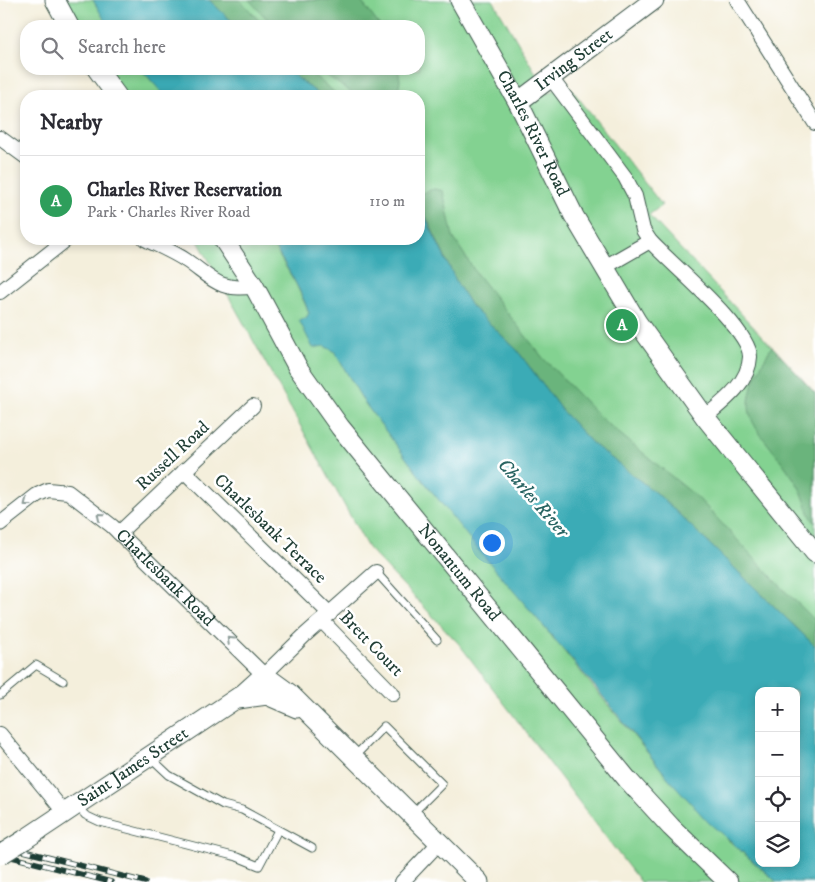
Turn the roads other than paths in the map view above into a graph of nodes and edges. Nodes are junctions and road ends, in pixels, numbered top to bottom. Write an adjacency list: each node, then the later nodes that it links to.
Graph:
1 (55, 0): 5 (street)
2 (460, 0): 9 (street, Charles River Road)
3 (654, 0): 7 (street, Irving Street)
4 (737, 0): 10 (street)
5 (66, 20)
6 (101, 75): 8 (street)
7 (551, 78): 9 (street, Irving Street); 13 (street)
8 (113, 90)
9 (518, 102): 17 (street, Charles River Road)
10 (815, 123)
11 (0, 138): 12 (street)
12 (20, 153)
13 (650, 242): 17 (street); 21 (street)
14 (59, 245): 19 (street)
15 (156, 245): 18 (street)
16 (227, 245): 18 (street, Nonantum Road)
17 (603, 268): 21 (street, Charles River Road)
18 (254, 286): 46 (street, Nonantum Road)
19 (0, 292)
20 (253, 406): 22 (street, Russell Road)
21 (705, 417): 25 (street, Charles River Road)
22 (184, 471): 24 (street, Russell Road); 27 (street, Charlesbank Terrace)
23 (0, 524): 24 (street, Charlesbank Road, one-way to 23)
24 (119, 533): 29 (street, Charlesbank Road, one-way to 24)
25 (815, 553)
26 (376, 572): 27 (street); 28 (lane)
27 (326, 617): 29 (street); 31 (street, Brett Court)
28 (437, 640)
29 (264, 675): 33 (street, Saint James Street); 34 (street, Charlesbank Road)
30 (63, 681): 32 (lane)
31 (393, 694)
32 (0, 695)
33 (232, 701): 34 (street, Charlesbank Road); 36 (street, Saint James Street)
34 (315, 721): 37 (street, Charlesbank Road)
35 (0, 734): 38 (street)
36 (149, 757): 38 (street, Saint James Street); 40 (lane)
37 (352, 758): 39 (street, Charlesbank Road); 39 (lane)
38 (71, 809): 40 (lane); 43 (street, Saint James Street, bridge)
39 (411, 816): 41 (street, Charlesbank Road)
40 (278, 830): 42 (lane)
41 (439, 843): 44 (street); 45 (street, Charlesbank Road)
42 (312, 848)
43 (0, 855)
44 (402, 882)
45 (479, 882)
46 (728, 882)

